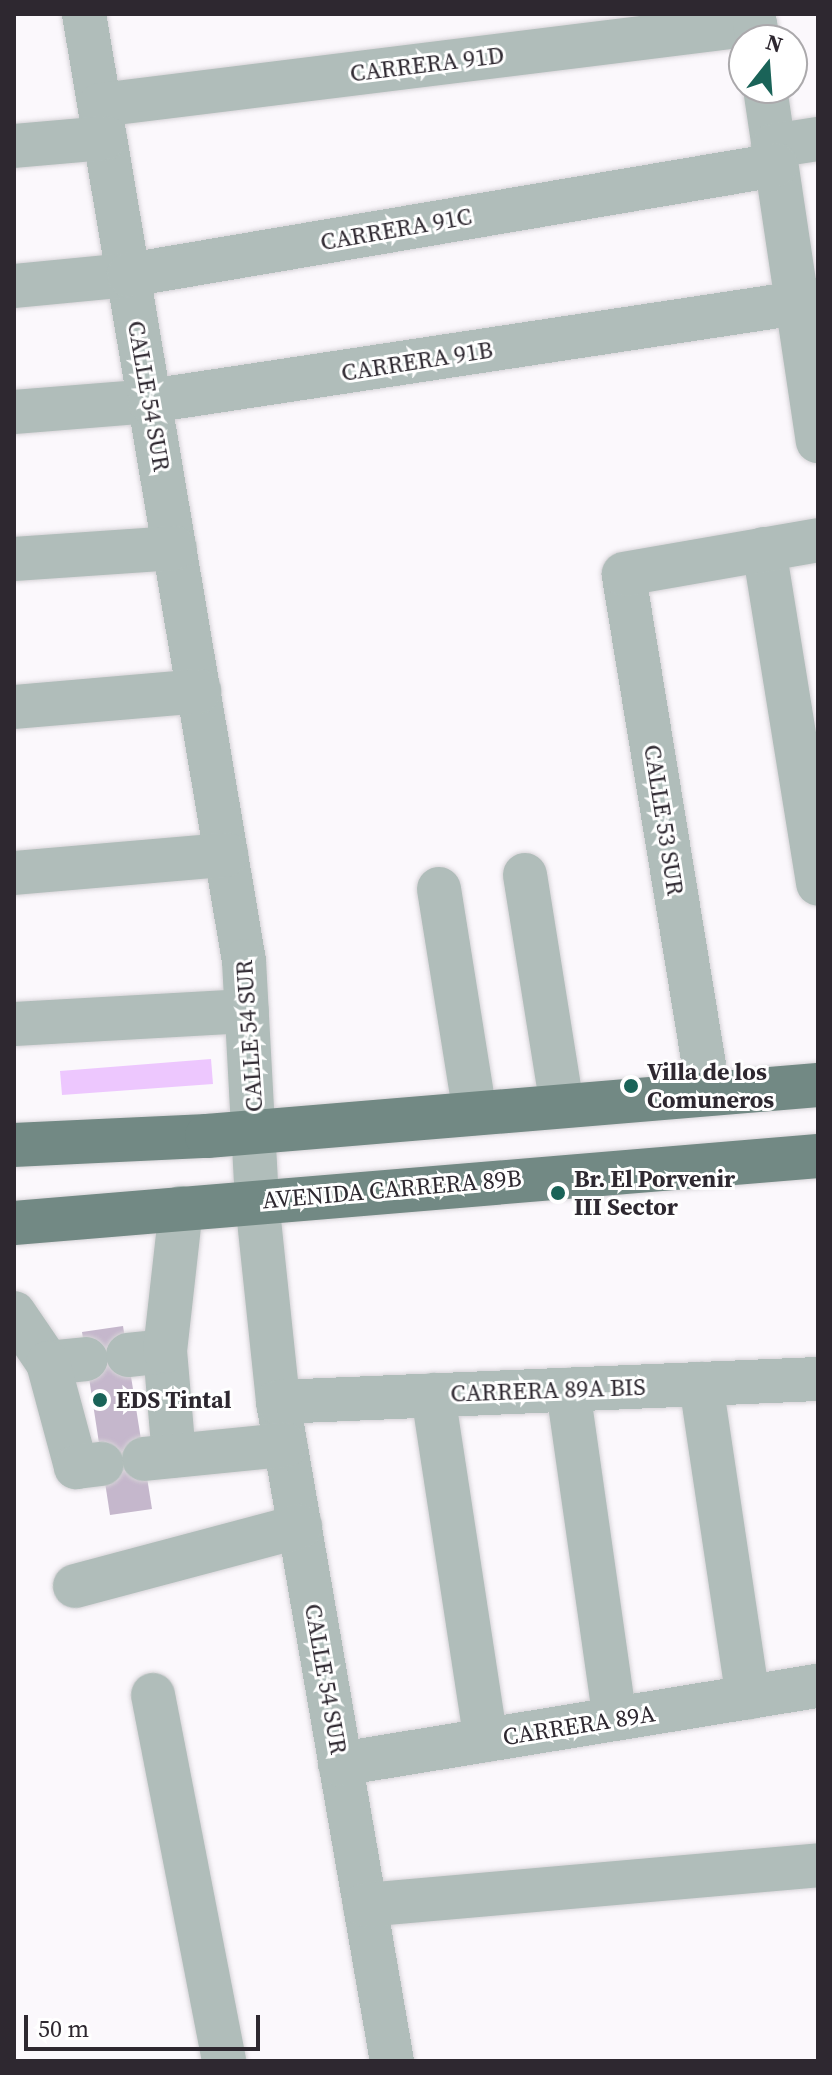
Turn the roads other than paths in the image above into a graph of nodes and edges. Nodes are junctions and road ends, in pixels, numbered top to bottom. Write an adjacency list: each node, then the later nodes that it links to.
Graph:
1 (84, 14): 4 (street, CALLE 54 SUR)
2 (728, 36): 4 (street, CARRERA 91D)
3 (767, 104): 7 (street)
4 (102, 122): 6 (street, CARRERA 91D); 8 (street, CALLE 54 SUR)
5 (818, 139): 7 (street, CARRERA 91C)
6 (14, 146)
7 (775, 155): 8 (street, CARRERA 91C); 10 (street)
8 (129, 275): 9 (street, CARRERA 91C); 11 (street, CALLE 54 SUR)
9 (14, 286)
10 (808, 302): 11 (street, CARRERA 91B); 13 (street)
11 (150, 401): 12 (street, CARRERA 91B); 15 (street, CALLE 54 SUR)
12 (14, 412)
13 (818, 441)
14 (818, 540): 16 (street)
15 (175, 548): 17 (street); 18 (street, CALLE 54 SUR)
16 (764, 549): 23 (street); 27 (street, CALLE 53 SUR)
17 (14, 559)
18 (199, 691): 19 (street); 20 (street, CALLE 54 SUR)
19 (14, 707)
20 (226, 855): 21 (street); 25 (street, CALLE 54 SUR)
21 (14, 873)
22 (525, 875): 29 (street)
23 (818, 884)
24 (439, 889): 30 (street)
25 (247, 1011): 26 (street); 31 (street, CALLE 54 SUR)
26 (14, 1024)
27 (704, 1065)
28 (818, 1085): 29 (main road)
29 (562, 1106): 30 (main road)
30 (475, 1113): 31 (main road)
31 (256, 1132): 32 (main road); 34 (street, CALLE 54 SUR)
32 (14, 1145)
33 (818, 1156): 34 (main road, AVENIDA CARRERA 89B)
34 (257, 1201): 35 (main road, AVENIDA CARRERA 89B); 43 (street, CALLE 54 SUR)
35 (181, 1208): 36 (main road, AVENIDA CARRERA 89B); 38 (street)
36 (14, 1223)
37 (14, 1313): 38 (street)
38 (106, 1357): 45 (street); 45 (street)
39 (818, 1379): 40 (street, CARRERA 89A BIS)
40 (701, 1384): 41 (street, CARRERA 89A BIS); 50 (street)
41 (568, 1390): 42 (street, CARRERA 89A BIS); 51 (street)
42 (433, 1395): 43 (street, CARRERA 89A BIS); 52 (street)
43 (278, 1402): 44 (street, CALLE 54 SUR)
44 (285, 1445): 45 (street); 46 (street, CALLE 54 SUR)
45 (140, 1460)
46 (300, 1526): 47 (street); 53 (street, CALLE 54 SUR)
47 (75, 1586)
48 (818, 1686): 50 (street, CARRERA 89A)
49 (153, 1695): 56 (street)
50 (748, 1698): 51 (street, CARRERA 89A)
51 (615, 1719): 52 (street, CARRERA 89A)
52 (486, 1740): 53 (street, CARRERA 89A)
53 (340, 1764): 55 (street, CALLE 54 SUR)
54 (818, 1865): 55 (street)
55 (365, 1905): 57 (street, CALLE 54 SUR)
56 (224, 2061)
57 (392, 2061)

